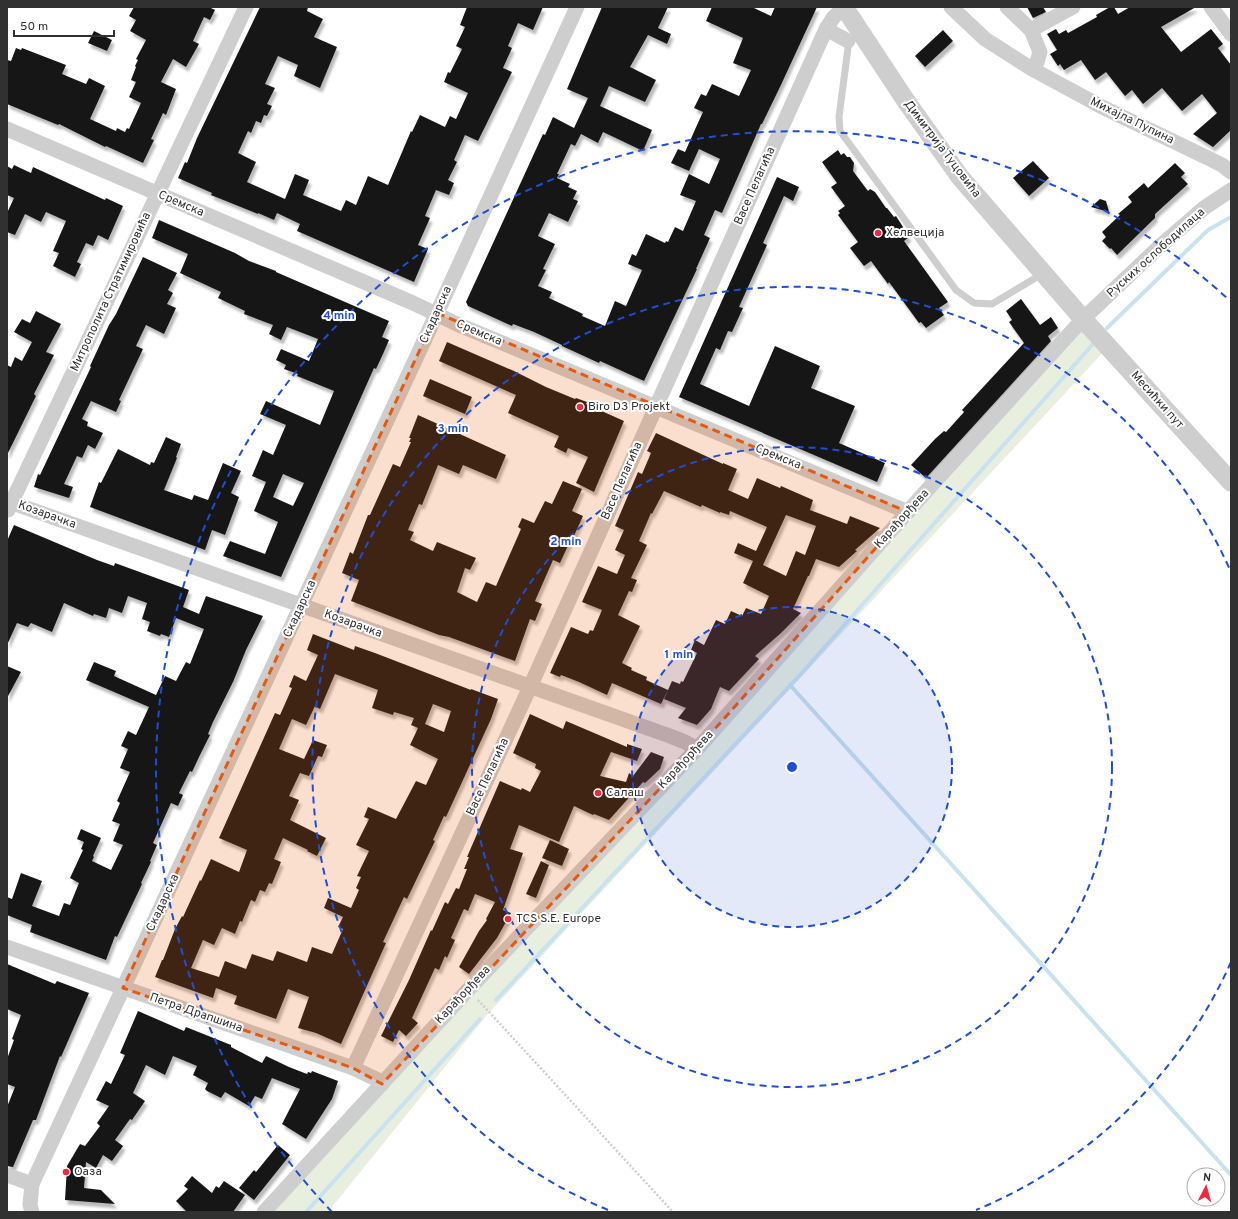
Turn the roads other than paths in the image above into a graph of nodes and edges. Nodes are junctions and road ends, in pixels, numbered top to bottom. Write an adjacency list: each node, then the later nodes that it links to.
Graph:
1 (246, 7): 16 (street, Митрополита Стратимировића)
2 (577, 7): 18 (street, Скадарска)
3 (844, 7): 8 (street, Васе Пелагића); 11 (street, Димитрија Туцовића)
4 (951, 7): 12 (street, Михајла Пупина)
5 (1007, 7): 9 (street)
6 (1073, 7): 9 (street)
7 (1211, 7): 10 (street)
8 (826, 29): 11 (street); 20 (street, Васе Пелагића)
9 (1031, 30): 12 (street)
10 (1231, 34)
11 (852, 35): 17 (street, Димитрија Туцовића); 17 (lane)
12 (1032, 69): 14 (street, Михајла Пупина)
13 (7, 129): 16 (street, Сремска)
14 (1231, 172)
15 (1231, 190): 19 (street, Руских ослободилаца)
16 (158, 194): 18 (street, Сремска); 22 (street, Митрополита Стратимировића)
17 (1044, 273): 19 (street, Димитрија Туцовића)
18 (437, 314): 20 (street, Сремска); 24 (street, Скадарска)
19 (1083, 319): 21 (street, Месићки пут); 23 (street, Карађорђева)
20 (655, 407): 23 (street, Сремска); 25 (street, Васе Пелагића)
21 (1231, 482)
22 (8, 505): 24 (street, Козарачка)
23 (908, 512): 26 (street, Карађорђева)
24 (301, 606): 25 (street, Козарачка); 28 (street, Скадарска)
25 (530, 687): 26 (street, Козарачка); 29 (street, Васе Пелагића)
26 (697, 749): 30 (street, Карађорђева)
27 (7, 947): 28 (street, Петра Драпшина)
28 (123, 988): 29 (street, Петра Драпшина); 32 (street, Скадарска)
29 (354, 1068): 30 (street, Петра Драпшина)
30 (382, 1084): 34 (street, Карађорђева)
31 (7, 1175): 32 (street)
32 (32, 1184): 33 (street, Скадарска)
33 (27, 1210)
34 (264, 1212)

